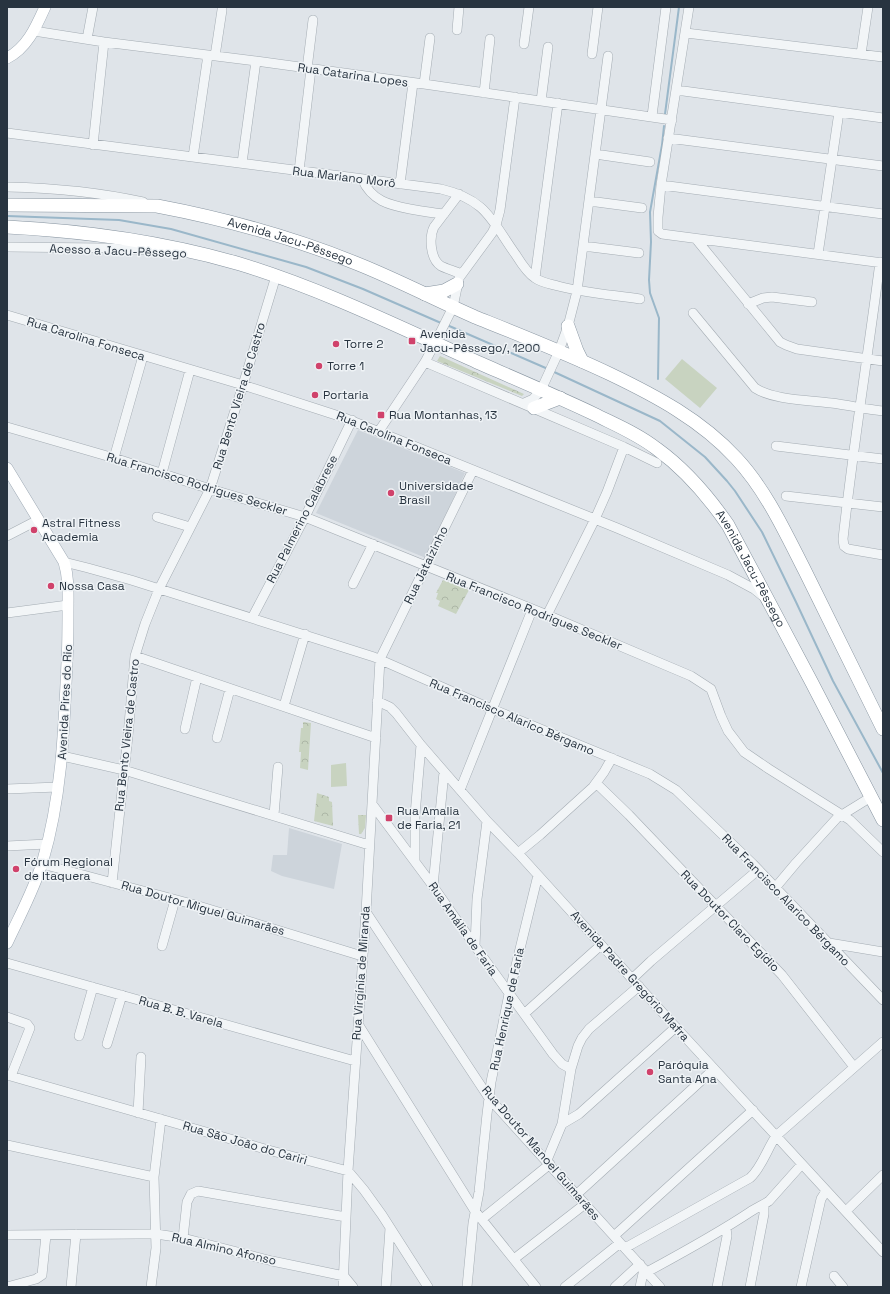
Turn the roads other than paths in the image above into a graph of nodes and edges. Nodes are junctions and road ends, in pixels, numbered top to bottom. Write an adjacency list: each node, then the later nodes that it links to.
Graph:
1 (45, 7): 12 (main road)
2 (93, 7): 15 (street)
3 (459, 7): 11 (street)
4 (529, 7): 18 (street)
5 (598, 7): 20 (street)
6 (666, 7): 37 (street)
7 (689, 7): 13 (street)
8 (868, 7): 21 (street)
9 (222, 10): 22 (street)
10 (313, 20): 27 (street)
11 (457, 30)
12 (34, 31): 15 (street, Rua Catarina Lopes); 25 (main road)
13 (686, 33): 21 (street); 30 (street)
14 (430, 38): 29 (street)
15 (87, 39): 17 (street, Rua Catarina Lopes)
16 (490, 40): 31 (street)
17 (104, 42): 22 (street, Rua Catarina Lopes); 42 (street)
18 (524, 44)
19 (548, 47): 33 (street)
20 (592, 54)
21 (861, 54): 24 (street)
22 (212, 55): 26 (street, Rua Catarina Lopes); 44 (street)
23 (608, 56): 35 (street)
24 (883, 57)
25 (7, 58)
26 (256, 61): 27 (street, Rua Catarina Lopes); 47 (street)
27 (309, 69): 28 (street, Rua Catarina Lopes); 49 (street)
28 (413, 83): 29 (street, Rua Catarina Lopes); 51 (street)
29 (424, 84): 31 (street, Rua Catarina Lopes)
30 (676, 90): 36 (street); 39 (street)
31 (484, 93): 32 (street, Rua Catarina Lopes)
32 (515, 97): 33 (street, Rua Catarina Lopes); 62 (street)
33 (541, 101): 34 (street, Rua Catarina Lopes)
34 (558, 103): 35 (street, Rua Catarina Lopes); 72 (street)
35 (601, 109): 37 (street, Rua Catarina Lopes); 43 (street)
36 (839, 112): 38 (street); 45 (street)
37 (652, 116): 39 (street, Rua Catarina Lopes)
38 (883, 118)
39 (672, 120): 41 (street)
40 (7, 133): 42 (street, Rua Mariano Morô)
41 (668, 138): 45 (street); 52 (street)
42 (93, 145): 44 (street, Rua Mariano Morô)
43 (595, 154): 46 (street); 55 (street)
44 (193, 157): 47 (street, Rua Mariano Morô)
45 (833, 159): 48 (street); 58 (street)
46 (650, 162)
47 (242, 163): 49 (street, Rua Mariano Morô)
48 (883, 166)
49 (299, 171): 50 (street, Rua Mariano Morô)
50 (362, 179): 51 (street, Rua Mariano Morô); 60 (street)
51 (400, 184): 54 (street, Rua Mariano Morô)
52 (661, 185): 58 (street); 64 (street)
53 (7, 187): 57 (street, Avenida Jacu-Pêssego)
54 (459, 194): 60 (street); 62 (street, Rua Mariano Morô)
55 (589, 201): 59 (street); 65 (street)
56 (7, 205): 57 (highway)
57 (157, 206): 75 (highway, Avenida Jacu-Pêssego)
58 (826, 207): 61 (street); 69 (street)
59 (642, 208)
60 (444, 214): 73 (street)
61 (883, 214)
62 (496, 225): 72 (street, Rua Mariano Morô); 73 (street)
63 (7, 227): 68 (highway, Avenida Jacu-Pêssego)
64 (696, 239): 69 (street); 78 (street)
65 (583, 246): 67 (street); 74 (street)
66 (7, 247): 68 (street, Acesso a Jacu-Pêssego)
67 (639, 253)
68 (201, 254): 71 (highway, Avenida Jacu-Pêssego)
69 (818, 254): 70 (street)
70 (881, 263): 80 (street)
71 (276, 276): 84 (highway, Avenida Jacu-Pêssego); 92 (street, Rua Bento Vieira de Castro)
72 (535, 278): 74 (street, Rua Mariano Morô)
73 (459, 279): 75 (highway); 79 (street)
74 (577, 291): 76 (street, Rua Mariano Morô); 83 (street)
75 (424, 294): 79 (highway, Avenida Jacu-Pêssego)
76 (640, 299)
77 (812, 302): 78 (street)
78 (748, 304): 87 (street)
79 (452, 309): 84 (street); 85 (highway, Avenida Jacu-Pêssego)
80 (878, 310): 87 (street)
81 (693, 313): 96 (street)
82 (7, 315): 86 (street, Rua Carolina Fonseca)
83 (568, 326): 85 (street); 88 (highway)
84 (437, 340): 90 (street); 93 (highway, Avenida Jacu-Pêssego)
85 (557, 355): 88 (highway, Avenida Jacu-Pêssego); 93 (street)
86 (143, 356): 91 (street, Rua Carolina Fonseca); 104 (street)
87 (867, 358): 89 (street); 96 (street)
88 (582, 361): 141 (highway, Avenida Jacu-Pêssego)
89 (883, 361)
90 (425, 362): 95 (street); 100 (street)
91 (190, 370): 92 (street, Rua Carolina Fonseca); 109 (street)
92 (243, 385): 98 (street, Rua Carolina Fonseca); 110 (street, Rua Bento Vieira de Castro)
93 (543, 387): 94 (highway, Avenida Jacu-Pêssego); 95 (street)
94 (560, 398): 95 (highway); 126 (highway, Avenida Jacu-Pêssego)
95 (529, 406): 102 (street)
96 (860, 408): 97 (street); 103 (street)
97 (883, 411)
98 (352, 420): 100 (street, Rua Carolina Fonseca); 115 (street, Rua Palmerino Calabrese)
99 (7, 427): 104 (street, Rua Francisco Rodrigues Seckler)
100 (379, 431): 108 (street, Rua Carolina Fonseca)
101 (776, 446): 103 (street)
102 (624, 447): 106 (street); 116 (street)
103 (852, 455): 105 (street); 112 (street)
104 (114, 458): 109 (street, Rua Francisco Rodrigues Seckler)
105 (883, 459)
106 (657, 463)
107 (7, 468): 117 (main road, Avenida Pires do Rio)
108 (473, 470): 116 (street, Rua Carolina Fonseca); 123 (street, Rua Jataizinho)
109 (162, 473): 110 (street, Rua Francisco Rodrigues Seckler)
110 (210, 489): 115 (street, Rua Francisco Rodrigues Seckler); 118 (street, Rua Bento Vieira de Castro)
111 (786, 496): 112 (street)
112 (847, 502): 113 (street); 121 (street)
113 (883, 507)
114 (157, 517): 118 (street)
115 (306, 517): 120 (street, Rua Francisco Rodrigues Seckler); 131 (street, Rua Palmerino Calabrese)
116 (595, 519): 126 (street, Rua Carolina Fonseca); 130 (street)
117 (38, 520): 119 (street); 122 (main road, Avenida Pires do Rio)
118 (190, 527): 125 (street, Rua Bento Vieira de Castro)
119 (7, 536)
120 (373, 544): 123 (street, Rua Francisco Rodrigues Seckler); 124 (street)
121 (883, 555)
122 (64, 562): 125 (street, Rua Francisco Alarico Bérgamo); 127 (main road, Avenida Pires do Rio)
123 (426, 566): 128 (street, Rua Francisco Rodrigues Seckler); 134 (street, Rua Jataizinho)
124 (353, 584)
125 (159, 589): 131 (street, Rua Francisco Alarico Bérgamo); 133 (street, Rua Bento Vieira de Castro)
126 (766, 598): 154 (highway, Avenida Jacu-Pêssego)
127 (68, 605): 129 (street); 145 (main road, Avenida Pires do Rio)
128 (532, 610): 130 (street, Rua Francisco Rodrigues Seckler); 139 (street)
129 (7, 613)
130 (547, 615): 156 (street, Rua Francisco Rodrigues Seckler)
131 (252, 618): 132 (street, Rua Francisco Alarico Bérgamo)
132 (305, 634): 134 (street, Rua Francisco Alarico Bérgamo); 138 (street)
133 (135, 656): 135 (street); 148 (street, Rua Bento Vieira de Castro)
134 (380, 659): 137 (street, Rua Virgínia de Miranda); 139 (street, Rua Francisco Alarico Bérgamo)
135 (197, 677): 136 (street); 140 (street)
136 (230, 689): 138 (street); 142 (street)
137 (377, 701): 143 (street, Rua Virgínia de Miranda); 144 (street, Avenida Padre Gregório Mafra)
138 (284, 706): 143 (street)
139 (492, 709): 146 (street, Rua Francisco Alarico Bérgamo); 153 (street)
140 (185, 729)
141 (883, 729)
142 (217, 738)
143 (376, 738): 155 (street, Rua Virgínia de Miranda)
144 (421, 745): 149 (street, Avenida Padre Gregório Mafra); 165 (street)
145 (62, 756): 148 (street); 151 (main road, Avenida Pires do Rio)
146 (612, 758): 150 (street); 167 (street, Rua Francisco Alarico Bérgamo)
147 (278, 767): 157 (street)
148 (124, 770): 157 (street); 169 (street, Rua Bento Vieira de Castro)
149 (444, 772): 153 (street, Avenida Padre Gregório Mafra); 170 (street)
150 (596, 783): 164 (street); 173 (street, Rua Doutor Claro Egídio)
151 (58, 786): 152 (street); 160 (main road, Avenida Pires do Rio)
152 (7, 789)
153 (460, 790): 159 (street, Avenida Padre Gregório Mafra)
154 (871, 797): 156 (street); 158 (highway, Avenida Jacu-Pêssego)
155 (372, 804): 161 (street, Rua Virgínia de Miranda); 165 (street, Rua Amália de Faria)
156 (842, 814): 163 (street, Rua Francisco Rodrigues Seckler); 171 (street)
157 (274, 815): 161 (street)
158 (883, 820)
159 (487, 821): 164 (street, Avenida Padre Gregório Mafra); 179 (street)
160 (47, 844): 162 (street); 166 (main road, Avenida Pires do Rio)
161 (369, 845): 174 (street, Rua Virgínia de Miranda)
162 (7, 846)
163 (883, 852)
164 (518, 853): 168 (street, Avenida Padre Gregório Mafra)
165 (415, 860): 170 (street, Rua Amália de Faria)
166 (42, 864): 169 (street, Rua Doutor Miguel Guimarães); 175 (main road, Avenida Pires do Rio)
167 (758, 870): 171 (street, Rua Francisco Alarico Bérgamo); 173 (street)
168 (538, 875): 177 (street, Avenida Padre Gregório Mafra); 186 (street, Rua Henrique de Faria)
169 (112, 883): 172 (street, Rua Doutor Miguel Guimarães)
170 (433, 886): 179 (street, Rua Amália de Faria)
171 (775, 888): 176 (street, Rua Francisco Alarico Bérgamo)
172 (175, 900): 178 (street); 181 (street, Rua Doutor Miguel Guimarães)
173 (715, 906): 183 (street); 198 (street, Rua Doutor Claro Egídio)
174 (366, 912): 181 (street, Rua Virgínia de Miranda); 202 (street, Rua Doutor Manoel Guimarães)
175 (7, 943)
176 (828, 943): 180 (street); 188 (street, Rua Francisco Alarico Bérgamo)
177 (601, 945): 183 (street, Avenida Padre Gregório Mafra); 189 (street)
178 (162, 946)
179 (475, 946): 186 (street, Rua Amália de Faria)
180 (883, 952)
181 (362, 956): 191 (street, Rua Virgínia de Miranda)
182 (7, 963): 185 (street, Rua B. B. Varela)
183 (632, 979): 184 (street, Avenida Padre Gregório Mafra)
184 (639, 986): 192 (street, Avenida Padre Gregório Mafra); 199 (street)
185 (93, 987): 187 (street, Rua B. B. Varela); 193 (street)
186 (510, 994): 189 (street, Rua Amália de Faria); 202 (street, Rua Henrique de Faria)
187 (122, 996): 195 (street); 197 (street, Rua B. B. Varela)
188 (883, 1000)
189 (524, 1014): 199 (street, Rua Amália de Faria)
190 (7, 1017): 201 (street)
191 (358, 1024): 197 (street, Rua Virgínia de Miranda); 218 (street)
192 (676, 1027): 200 (street, Avenida Padre Gregório Mafra); 206 (street)
193 (79, 1036)
194 (883, 1042): 198 (street)
195 (107, 1044)
196 (141, 1057): 204 (street)
197 (355, 1061): 211 (street, Rua Virgínia de Miranda)
198 (854, 1067): 207 (street)
199 (571, 1069): 206 (street)
200 (714, 1069): 203 (street, Avenida Padre Gregório Mafra); 215 (street)
201 (9, 1075): 204 (street, Rua São João do Cariri)
202 (489, 1098): 209 (street, Rua Doutor Manoel Guimarães); 218 (street, Rua Henrique de Faria)
203 (753, 1110): 207 (street, Avenida Padre Gregório Mafra); 228 (street)
204 (138, 1113): 205 (street, Rua São João do Cariri)
205 (161, 1119): 211 (street, Rua São João do Cariri); 213 (street)
206 (562, 1124): 209 (street)
207 (776, 1136): 210 (street, Avenida Padre Gregório Mafra); 230 (street)
208 (7, 1145): 213 (street)
209 (548, 1162): 215 (street, Rua Doutor Manoel Guimarães); 221 (street)
210 (802, 1164): 214 (street, Avenida Padre Gregório Mafra); 217 (street)
211 (348, 1171): 220 (street, Rua Virgínia de Miranda); 222 (street)
212 (883, 1174): 219 (street)
213 (154, 1177): 225 (street)
214 (826, 1190): 219 (street, Avenida Padre Gregório Mafra); 251 (street)
215 (577, 1194): 216 (street, Rua Doutor Manoel Guimarães)
216 (585, 1204): 228 (street, Rua Doutor Manoel Guimarães); 232 (street)
217 (764, 1204): 223 (street); 250 (street)
218 (475, 1211): 221 (street); 243 (street, Rua Henrique de Faria)
219 (846, 1211): 231 (street, Avenida Padre Gregório Mafra)
220 (346, 1217): 229 (street); 234 (street, Rua Virgínia de Miranda)
221 (482, 1219): 232 (street)
222 (390, 1228): 241 (street); 242 (street)
223 (726, 1228): 233 (street); 249 (street)
224 (76, 1234): 225 (street, Rua Almino Afonso); 227 (street, Rua Almino Afonso); 237 (street)
225 (156, 1234): 229 (street, Rua Almino Afonso); 238 (street)
226 (7, 1235): 227 (street, Rua Almino Afonso)
227 (46, 1235): 236 (street)
228 (614, 1236): 230 (street, Rua Doutor Manoel Guimarães)
229 (183, 1238): 234 (street, Rua Almino Afonso)
230 (623, 1246): 233 (street, Rua Doutor Manoel Guimarães); 245 (street)
231 (883, 1252)
232 (514, 1259): 244 (street)
233 (644, 1269): 246 (street); 247 (street); 248 (street, Rua Doutor Manoel Guimarães)
234 (344, 1276): 239 (street, Rua Virgínia de Miranda); 240 (street)
235 (834, 1276): 252 (street)
236 (7, 1286)
237 (71, 1287)
238 (151, 1287)
239 (343, 1287)
240 (352, 1287)
241 (386, 1287)
242 (428, 1287)
243 (467, 1287)
244 (536, 1287)
245 (565, 1287)
246 (615, 1287)
247 (640, 1287)
248 (660, 1287)
249 (717, 1287)
250 (750, 1287)
251 (802, 1287)
252 (844, 1287)

